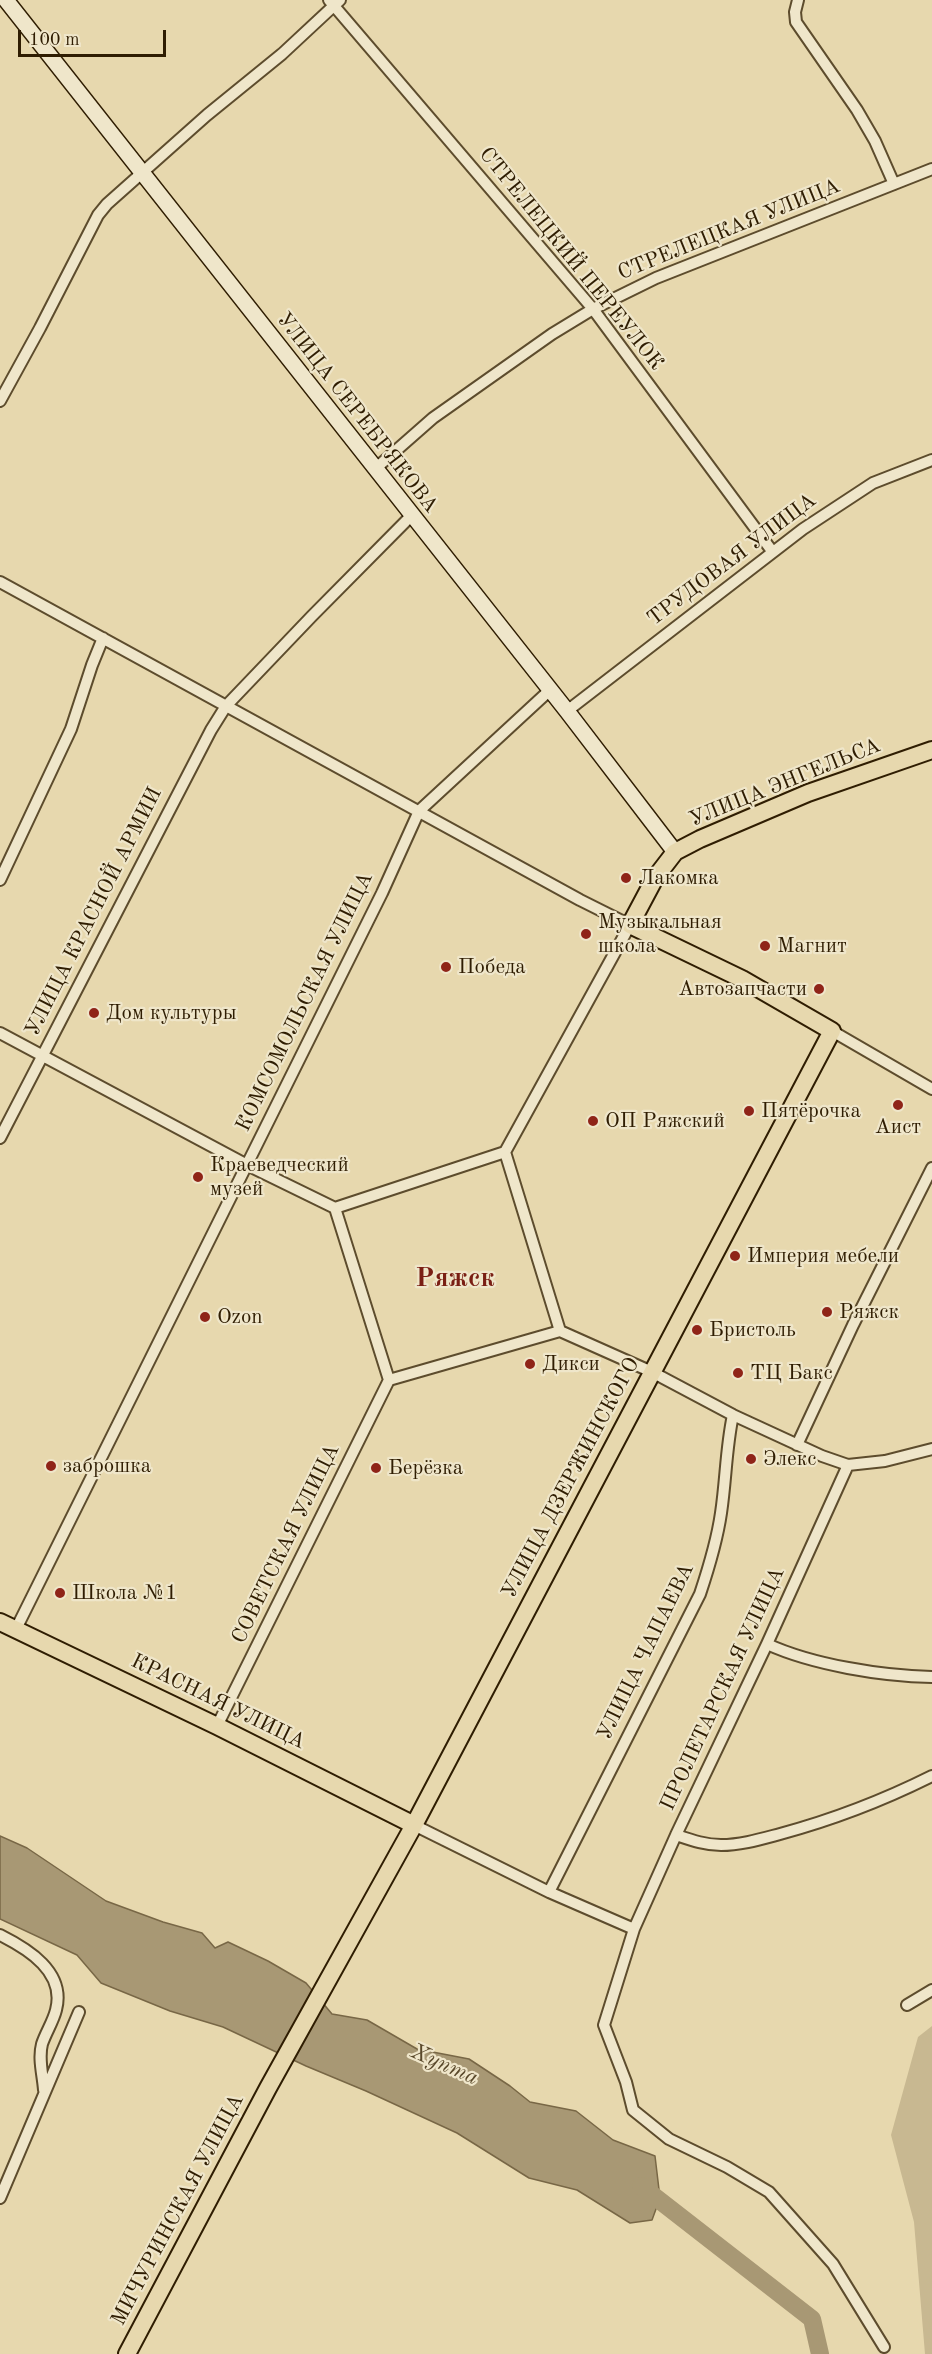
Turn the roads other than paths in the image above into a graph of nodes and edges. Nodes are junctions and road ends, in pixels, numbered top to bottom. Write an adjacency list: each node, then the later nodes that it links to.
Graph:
1 (6, 0): 5 (main road, УЛИЦА СЕРЕБРЯКОВА)
2 (798, 0): 6 (street)
3 (334, 2): 5 (street); 7 (street, СТРЕЛЕЦКИЙ ПЕРЕУЛОК)
4 (932, 169): 6 (street, СТРЕЛЕЦКАЯ УЛИЦА)
5 (142, 173): 8 (street); 10 (main road, УЛИЦА СЕРЕБРЯКОВА)
6 (894, 184): 7 (street, СТРЕЛЕЦКАЯ УЛИЦА)
7 (593, 309): 10 (street, СТРЕЛЕЦКАЯ УЛИЦА); 12 (street, СТРЕЛЕЦКИЙ ПЕРЕУЛОК)
8 (0, 401)
9 (932, 460): 12 (street, ТРУДОВАЯ УЛИЦА)
10 (375, 468): 11 (main road, УЛИЦА СЕРЕБРЯКОВА)
11 (411, 516): 15 (main road, УЛИЦА СЕРЕБРЯКОВА); 16 (street, УЛИЦА КРАСНОЙ АРМИИ)
12 (772, 551): 17 (street, ТРУДОВАЯ УЛИЦА)
13 (0, 582): 14 (street)
14 (103, 638): 16 (street); 21 (street)
15 (550, 690): 17 (main road, УЛИЦА СЕРЕБРЯКОВА); 19 (street)
16 (226, 706): 19 (street); 25 (street, УЛИЦА КРАСНОЙ АРМИИ)
17 (567, 711): 20 (main road, УЛИЦА СЕРЕБРЯКОВА)
18 (932, 750): 20 (main road, УЛИЦА ЭНГЕЛЬСА)
19 (419, 811): 22 (street); 29 (street, КОМСОМОЛЬСКАЯ УЛИЦА)
20 (675, 852): 22 (main road, УЛИЦА ЭНГЕЛЬСА)
21 (0, 880)
22 (630, 925): 23 (main road); 28 (street, УЛИЦА ЭНГЕЛЬСА)
23 (832, 1031): 26 (street); 33 (main road, УЛИЦА ДЗЕРЖИНСКОГО)
24 (0, 1033): 25 (street)
25 (42, 1055): 27 (street, УЛИЦА КРАСНОЙ АРМИИ); 29 (street)
26 (932, 1089)
27 (0, 1138)
28 (505, 1152): 31 (street); 32 (street)
29 (247, 1165): 31 (street); 40 (street, КОМСОМОЛЬСКАЯ УЛИЦА)
30 (932, 1170): 36 (street)
31 (335, 1208): 34 (street)
32 (560, 1331): 33 (street); 34 (street)
33 (652, 1372): 35 (street); 45 (main road, УЛИЦА ДЗЕРЖИНСКОГО)
34 (389, 1380): 43 (street, СОВЕТСКАЯ УЛИЦА)
35 (733, 1415): 36 (street); 47 (street, УЛИЦА ЧАПАЕВА)
36 (798, 1445): 38 (street)
37 (932, 1449): 38 (street)
38 (848, 1465): 41 (street, ПРОЛЕТАРСКАЯ УЛИЦА)
39 (0, 1622): 40 (main road, КРАСНАЯ УЛИЦА)
40 (16, 1629): 43 (main road, КРАСНАЯ УЛИЦА)
41 (767, 1644): 42 (street); 46 (street, ПРОЛЕТАРСКАЯ УЛИЦА)
42 (932, 1677)
43 (218, 1726): 45 (main road, КРАСНАЯ УЛИЦА)
44 (932, 1776): 46 (street)
45 (414, 1825): 47 (street); 50 (main road, УЛИЦА ДЗЕРЖИНСКОГО)
46 (676, 1835): 48 (street, ПРОЛЕТАРСКАЯ УЛИЦА)
47 (549, 1892): 48 (street)
48 (634, 1929): 56 (street, ПРОЛЕТАРСКАЯ УЛИЦА)
49 (0, 1935): 54 (street)
50 (347, 1944): 57 (main road, МИЧУРИНСКАЯ УЛИЦА)
51 (932, 1990): 52 (street)
52 (908, 2005)
53 (79, 2013): 54 (street)
54 (43, 2097): 55 (street)
55 (0, 2198)
56 (884, 2348)
57 (127, 2354)

